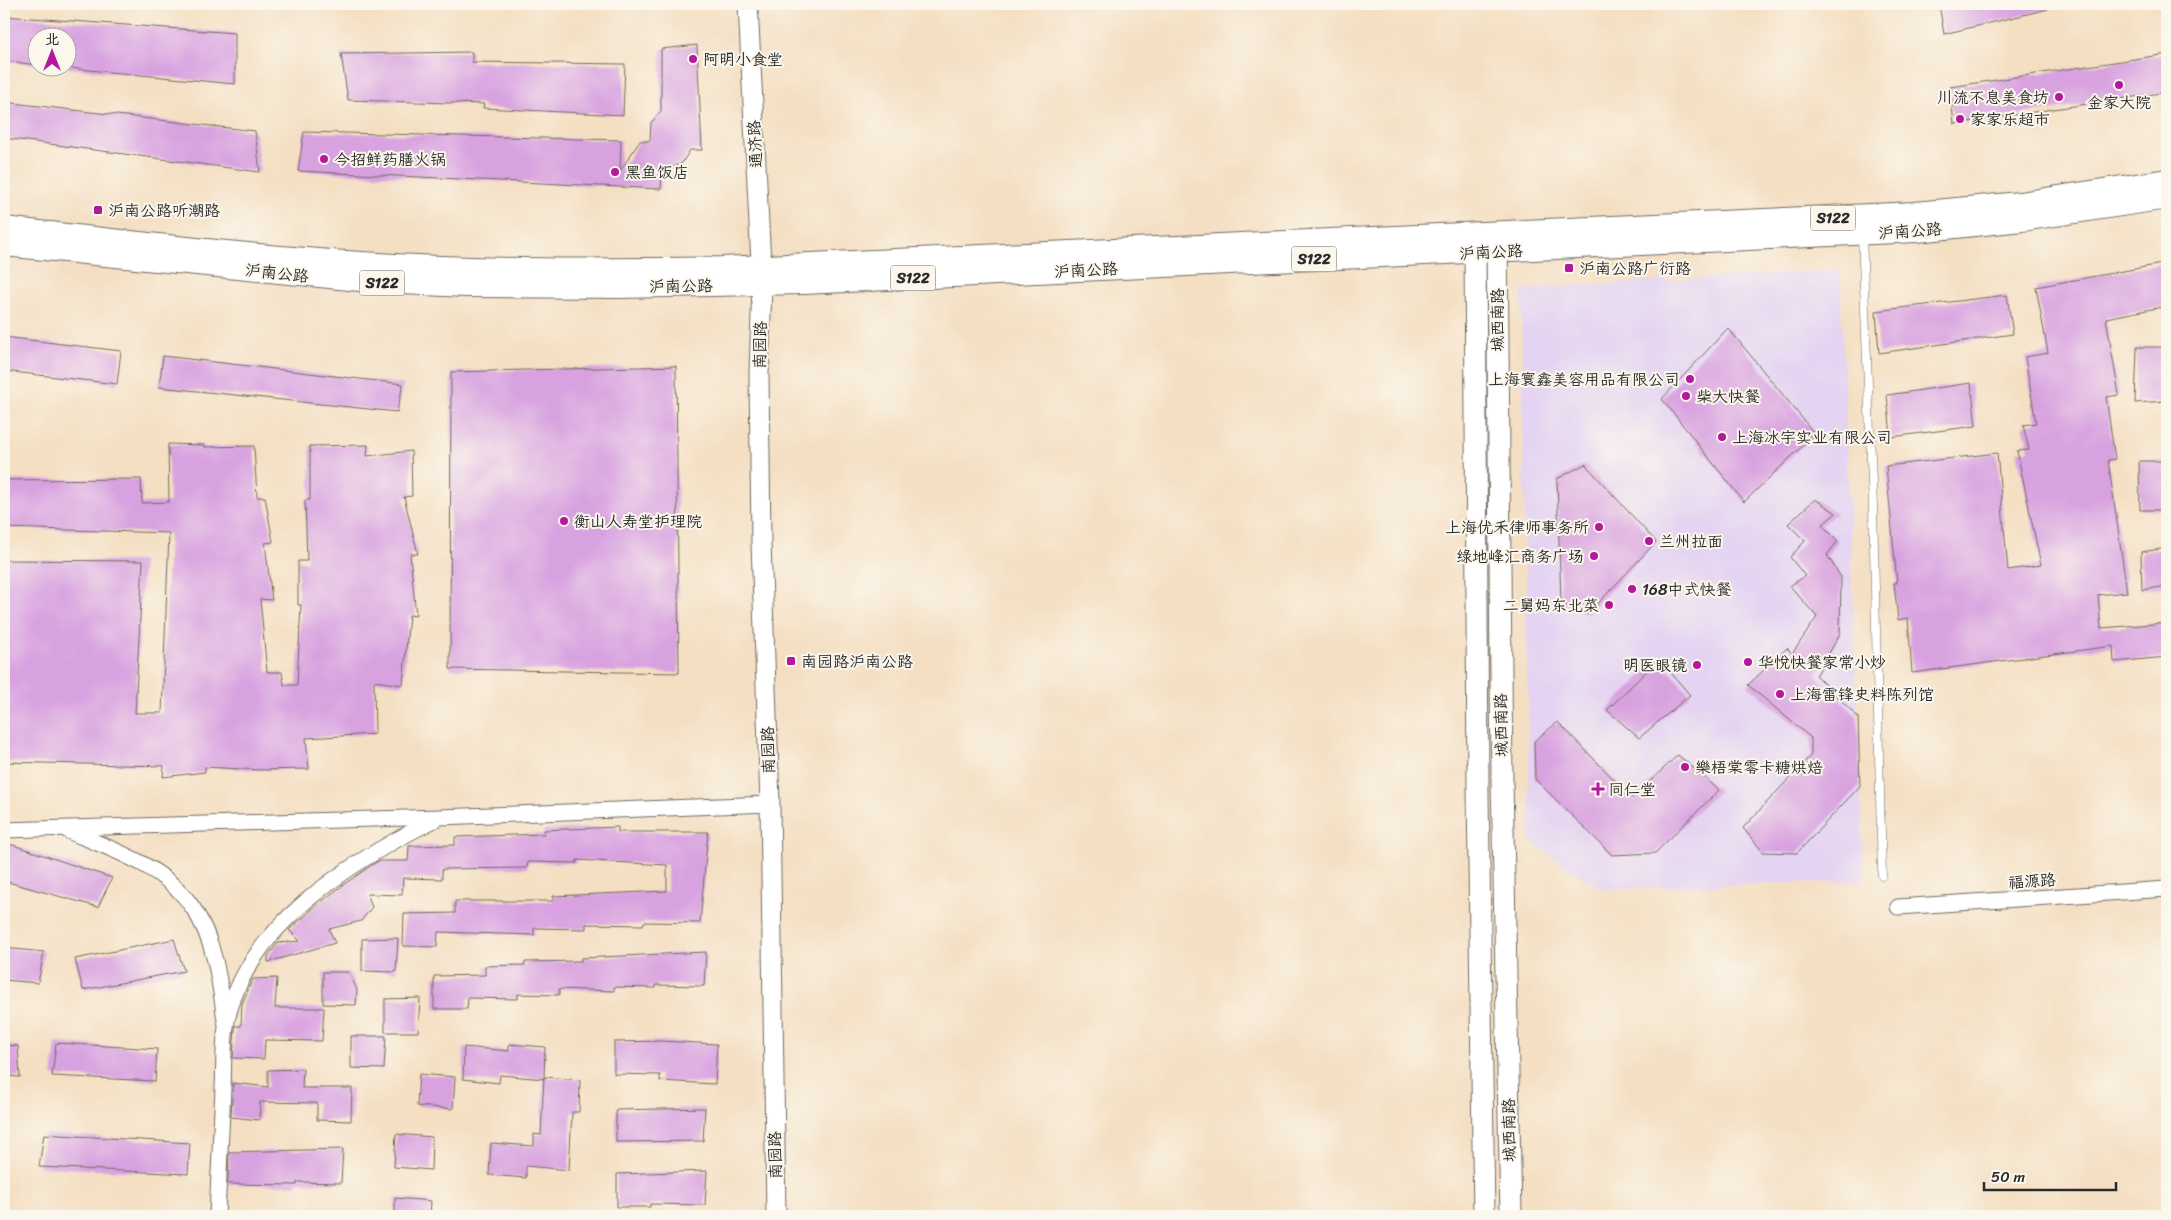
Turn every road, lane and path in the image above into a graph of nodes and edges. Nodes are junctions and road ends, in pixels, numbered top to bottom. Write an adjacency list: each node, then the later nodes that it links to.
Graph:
1 (748, 4): 8 (street, 通济路)
2 (2167, 180): 6 (main road, 沪南公路 / S122)
3 (2167, 198): 5 (main road, 沪南公路 / S122)
4 (4, 228): 8 (main road, 沪南公路 / S122)
5 (1862, 234): 6 (main road, 沪南公路 / S122); 13 (lane)
6 (1486, 243): 8 (main road, 沪南公路 / S122); 19 (main road, 城西南路); 20 (main road, 城西南路)
7 (4, 245): 8 (main road, 沪南公路 / S122)
8 (761, 275): 9 (street, 南园路)
9 (770, 804): 10 (street); 18 (street, 南园路)
10 (440, 817): 11 (street); 16 (street)
11 (62, 829): 12 (street); 16 (street)
12 (4, 830)
13 (1882, 876)
14 (2167, 889): 15 (street, 福源路)
15 (1898, 907)
16 (226, 1027): 17 (street)
17 (217, 1216)
18 (776, 1216)
19 (1484, 1216)
20 (1511, 1216)

